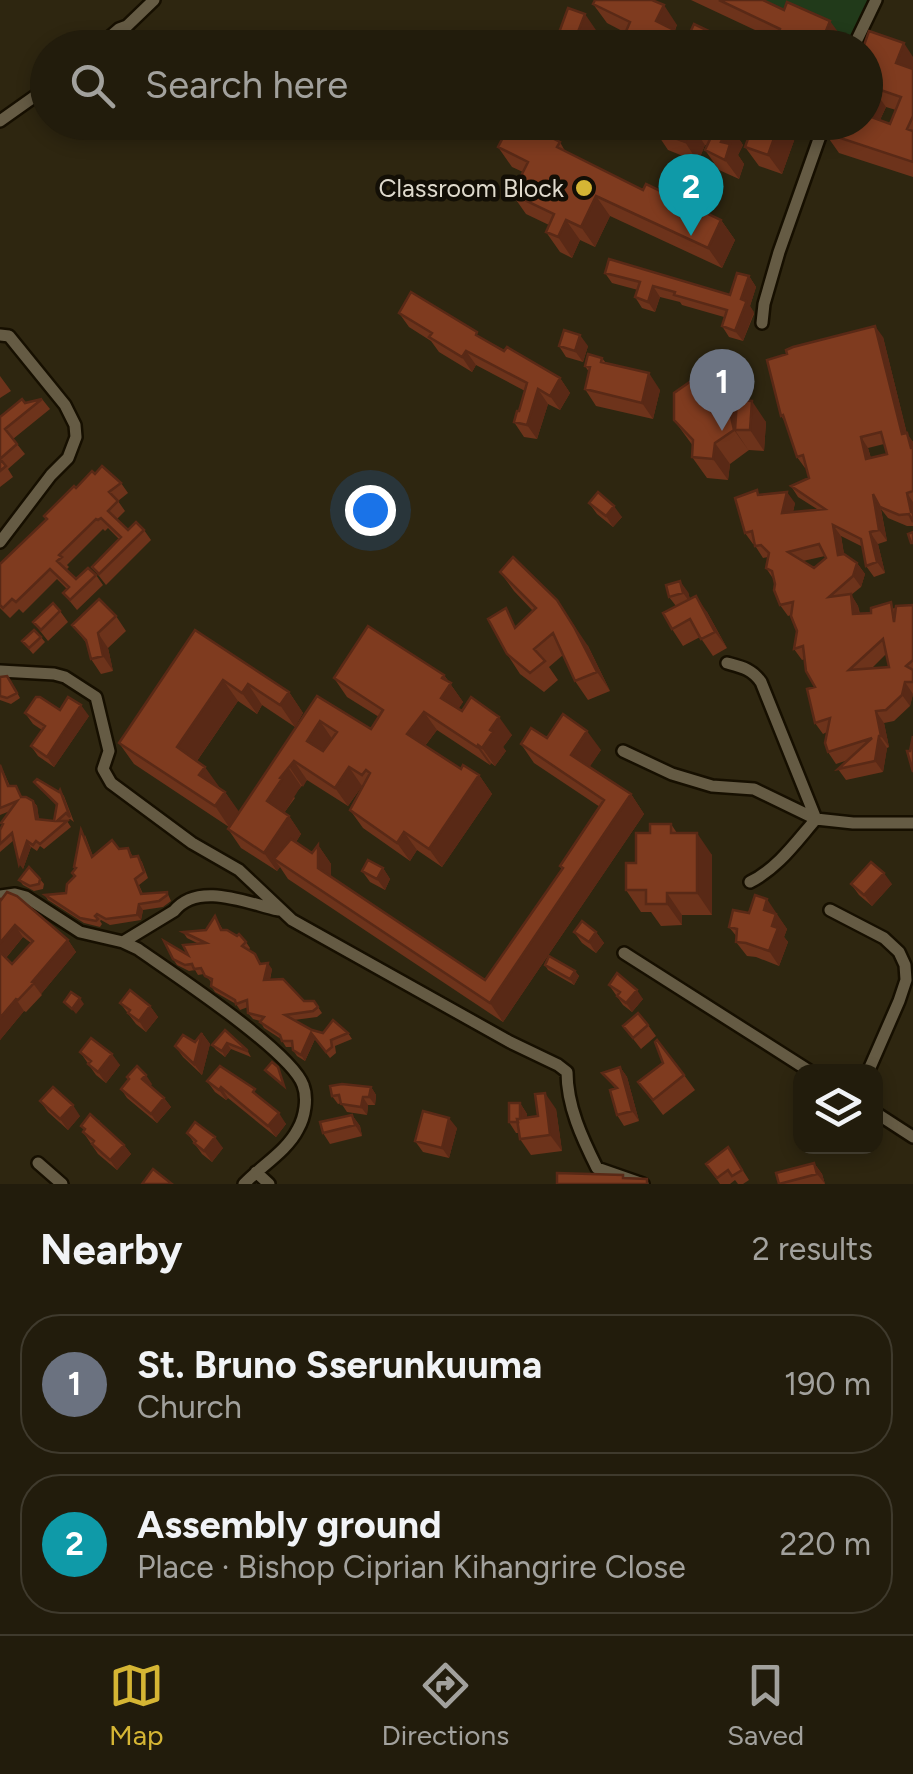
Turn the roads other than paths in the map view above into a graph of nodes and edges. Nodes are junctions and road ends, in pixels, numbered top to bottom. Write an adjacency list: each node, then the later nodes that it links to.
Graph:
1 (154, 0): 3 (street)
2 (876, 0): 4 (street)
3 (119, 30)
4 (862, 30)
5 (30, 100): 6 (street)
6 (0, 121)
7 (819, 140): 8 (street)
8 (762, 323)
9 (0, 335): 10 (street)
10 (0, 542)
11 (727, 663): 14 (street)
12 (0, 671): 19 (street)
13 (624, 752): 14 (street)
14 (816, 819): 15 (street); 16 (street)
15 (913, 823)
16 (750, 882)
17 (0, 896): 20 (street)
18 (830, 910): 23 (street)
19 (282, 911): 20 (street); 31 (street)
20 (123, 942): 27 (street)
21 (624, 953): 22 (street)
22 (798, 1064)
23 (871, 1064)
24 (883, 1117): 25 (street)
25 (913, 1137)
26 (38, 1162): 28 (street)
27 (256, 1172): 29 (street); 30 (street)
28 (62, 1184)
29 (244, 1184)
30 (269, 1184)
31 (643, 1184)

